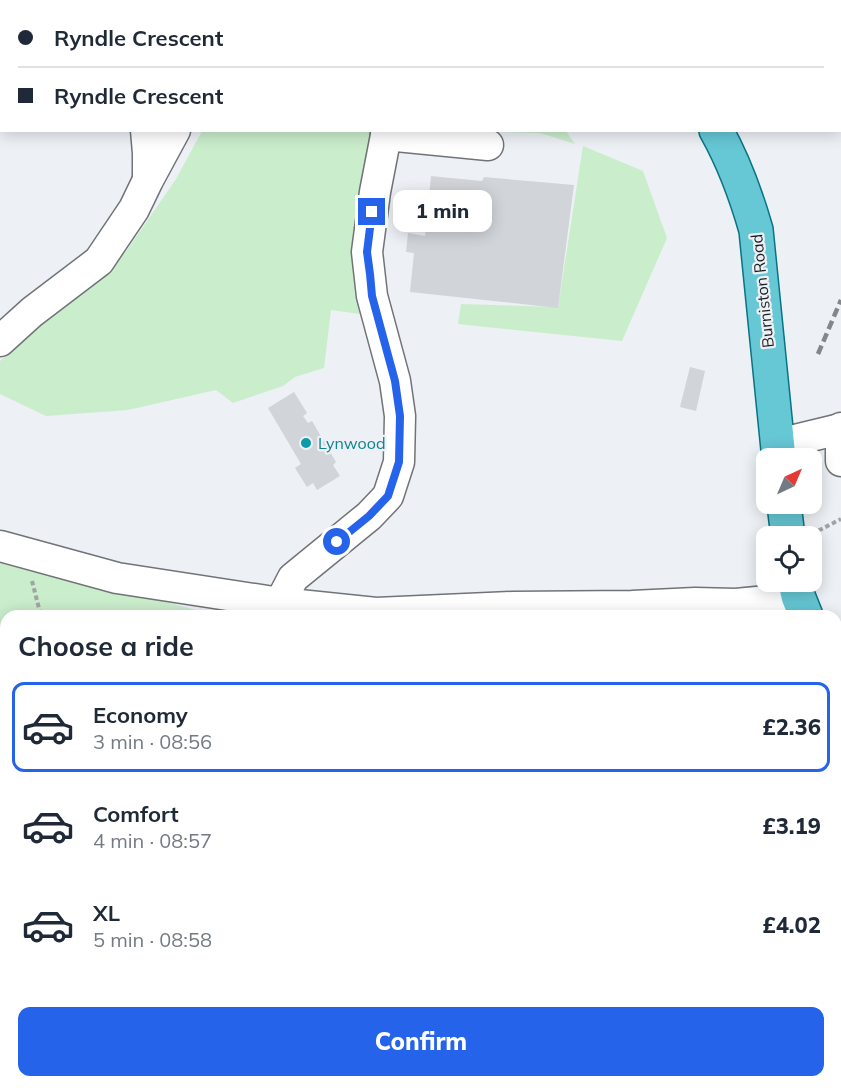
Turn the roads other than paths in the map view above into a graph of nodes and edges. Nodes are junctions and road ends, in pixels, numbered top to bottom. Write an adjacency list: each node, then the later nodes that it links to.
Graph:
1 (146, 132): 6 (street)
2 (174, 132): 6 (street)
3 (717, 132): 9 (main road, Burniston Road)
4 (387, 133): 5 (street); 14 (street)
5 (488, 145)
6 (148, 180): 7 (street)
7 (0, 341)
8 (841, 428): 10 (street); 11 (street)
9 (779, 448)
10 (789, 448)
11 (841, 461)
12 (0, 546): 14 (street)
13 (800, 598): 16 (street)
14 (280, 603): 15 (street)
15 (347, 610)
16 (444, 610)

